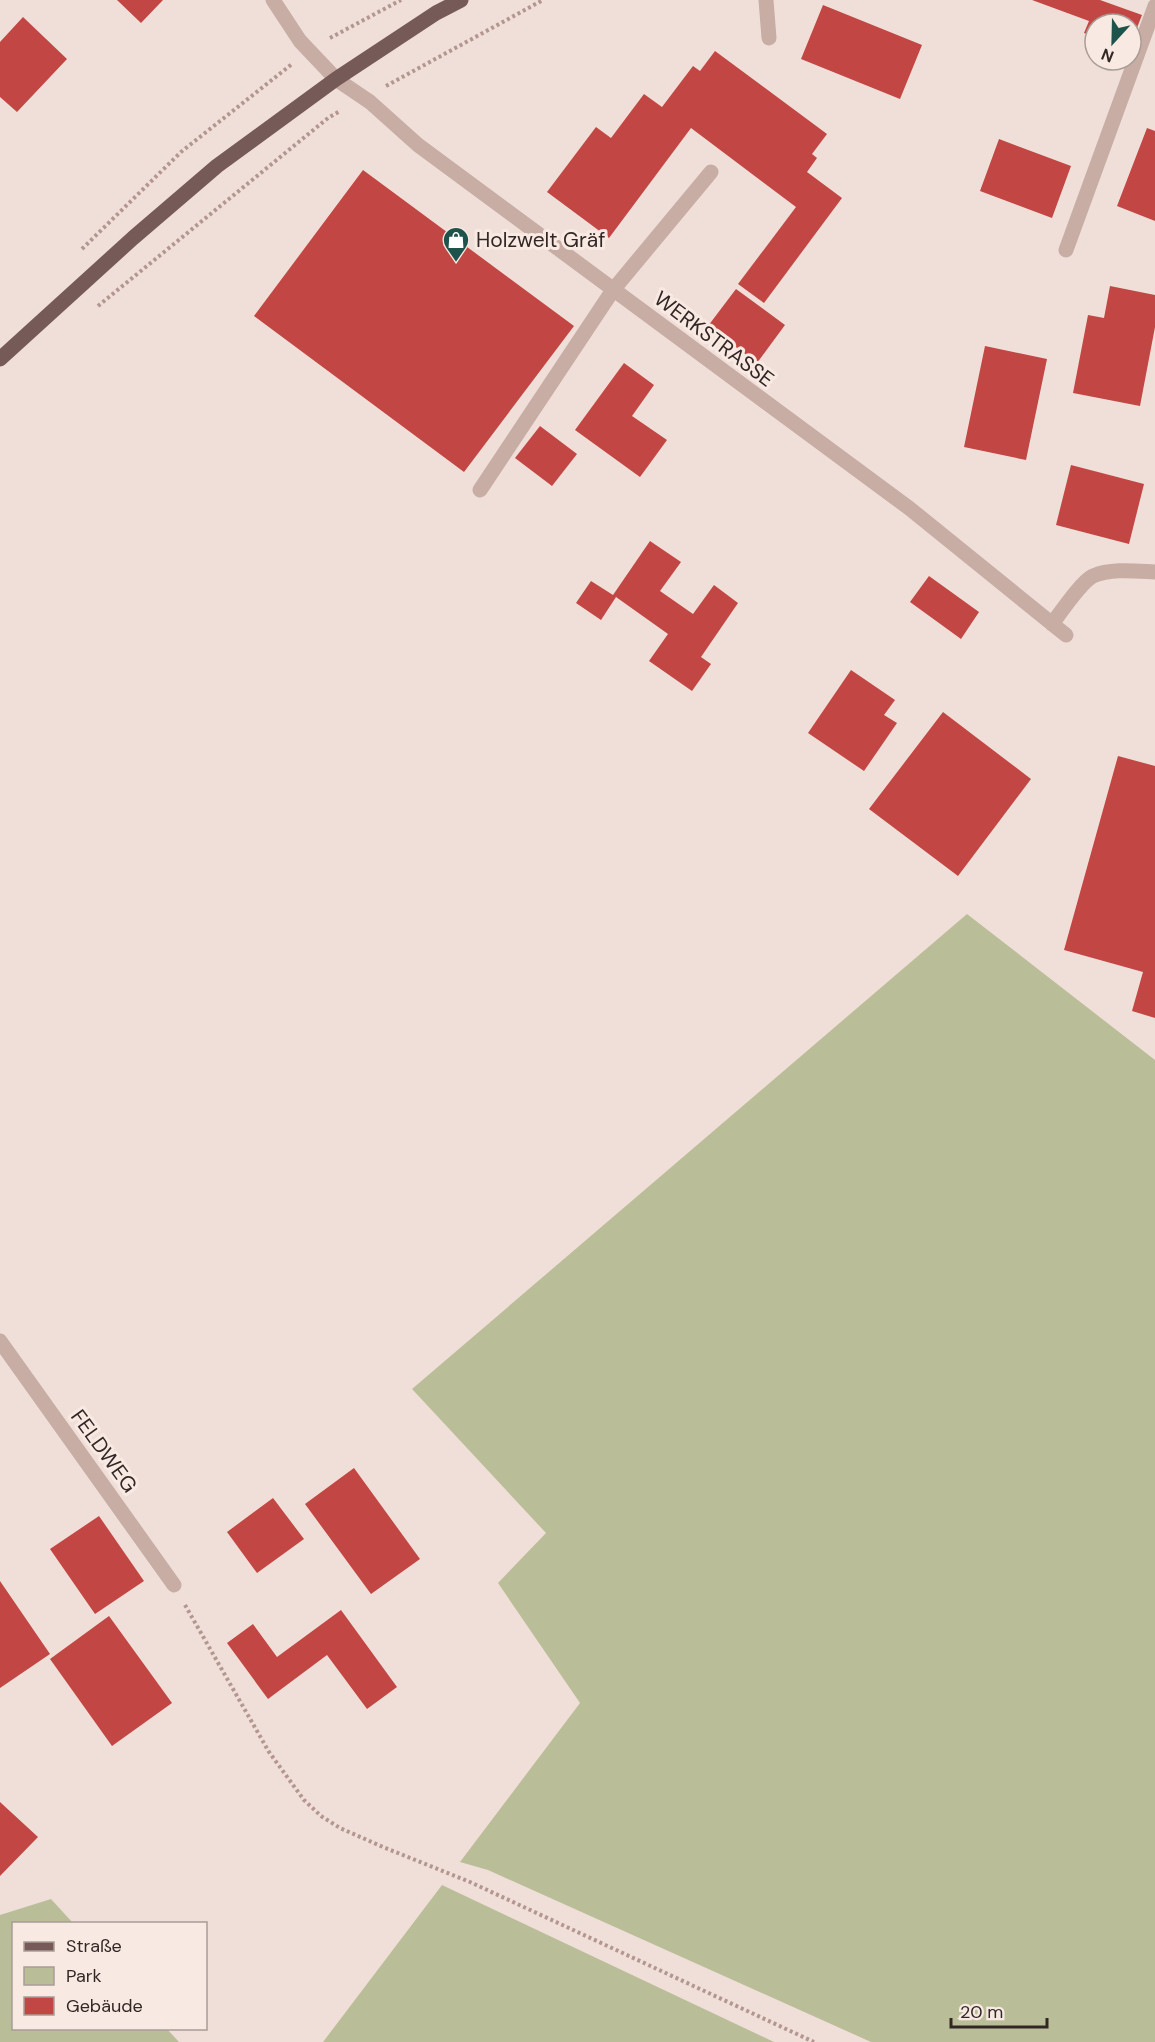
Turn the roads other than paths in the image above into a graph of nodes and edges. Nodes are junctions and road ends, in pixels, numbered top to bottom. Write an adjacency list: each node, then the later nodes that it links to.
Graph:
1 (273, 0): 6 (street, WERKSTRASSE)
2 (461, 0): 6 (main road)
3 (766, 0): 5 (street)
4 (1155, 6): 8 (street)
5 (769, 38)
6 (336, 79): 9 (street, WERKSTRASSE); 10 (main road)
7 (711, 172): 9 (street)
8 (1066, 250)
9 (613, 290): 11 (street); 13 (street, WERKSTRASSE)
10 (0, 359)
11 (480, 490)
12 (1155, 572): 13 (street)
13 (1052, 624): 14 (street, WERKSTRASSE)
14 (1066, 635)
15 (0, 1341): 16 (street, FELDWEG)
16 (174, 1585)

